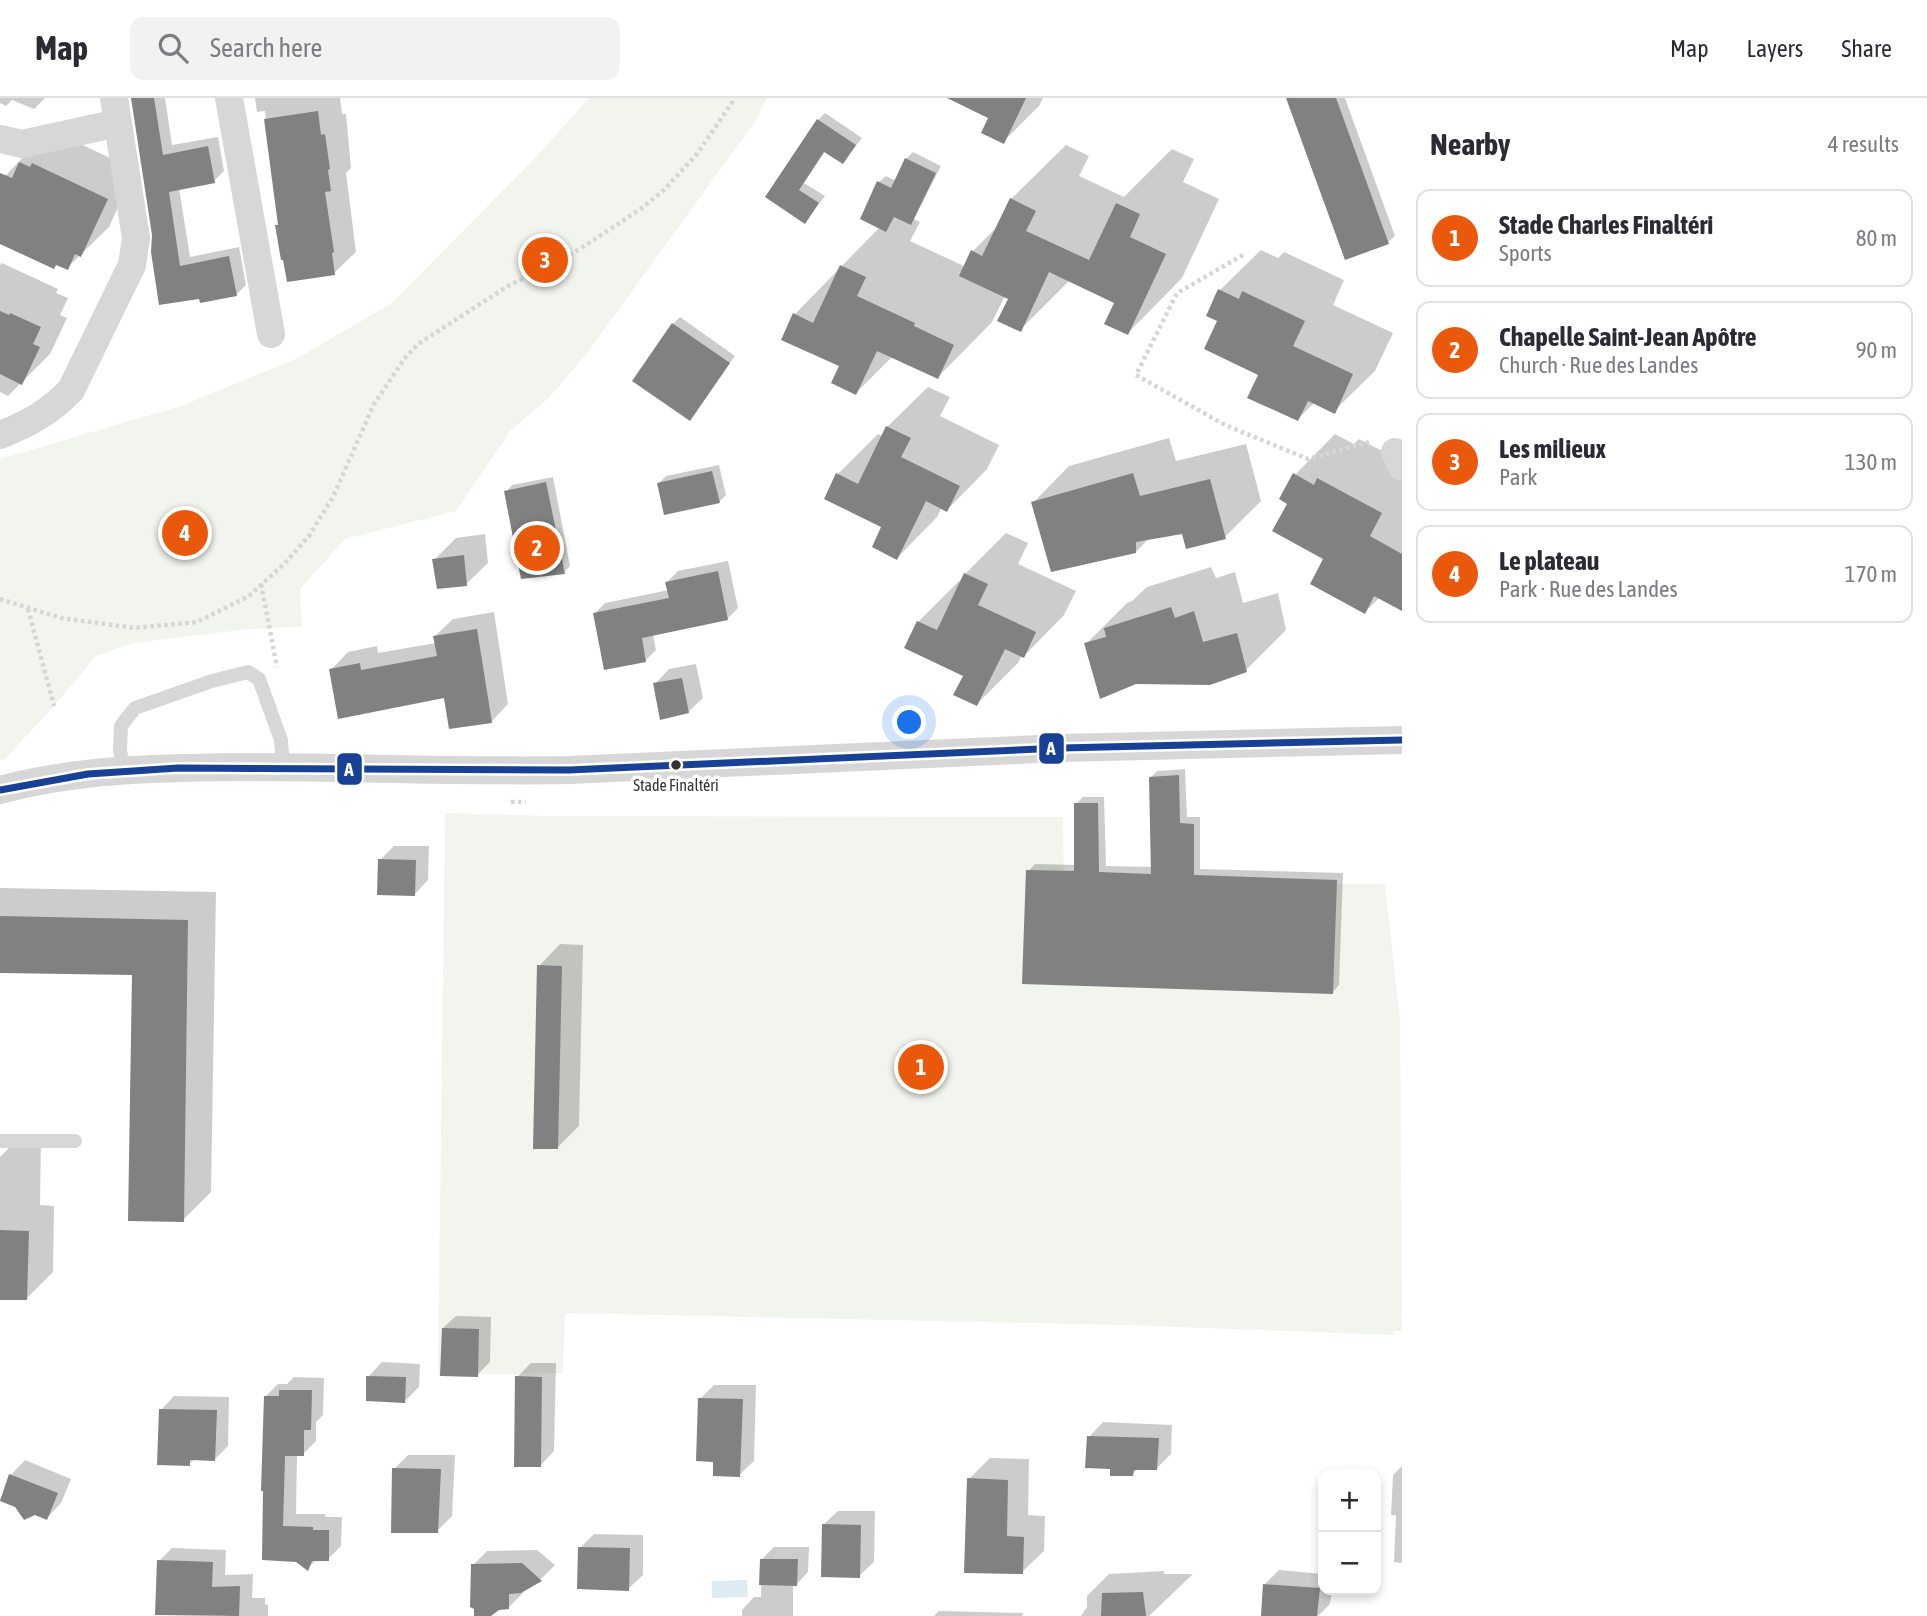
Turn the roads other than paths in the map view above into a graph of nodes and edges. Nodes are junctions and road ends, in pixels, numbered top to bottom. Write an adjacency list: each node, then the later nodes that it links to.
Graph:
1 (229, 98): 4 (street)
2 (116, 111): 3 (street); 5 (street)
3 (0, 139)
4 (271, 334)
5 (0, 435)
6 (1402, 740): 7 (street)
7 (283, 767): 8 (street); 8 (lane)
8 (122, 771): 9 (street)
9 (0, 790)
10 (0, 1141): 11 (lane)
11 (75, 1142)

